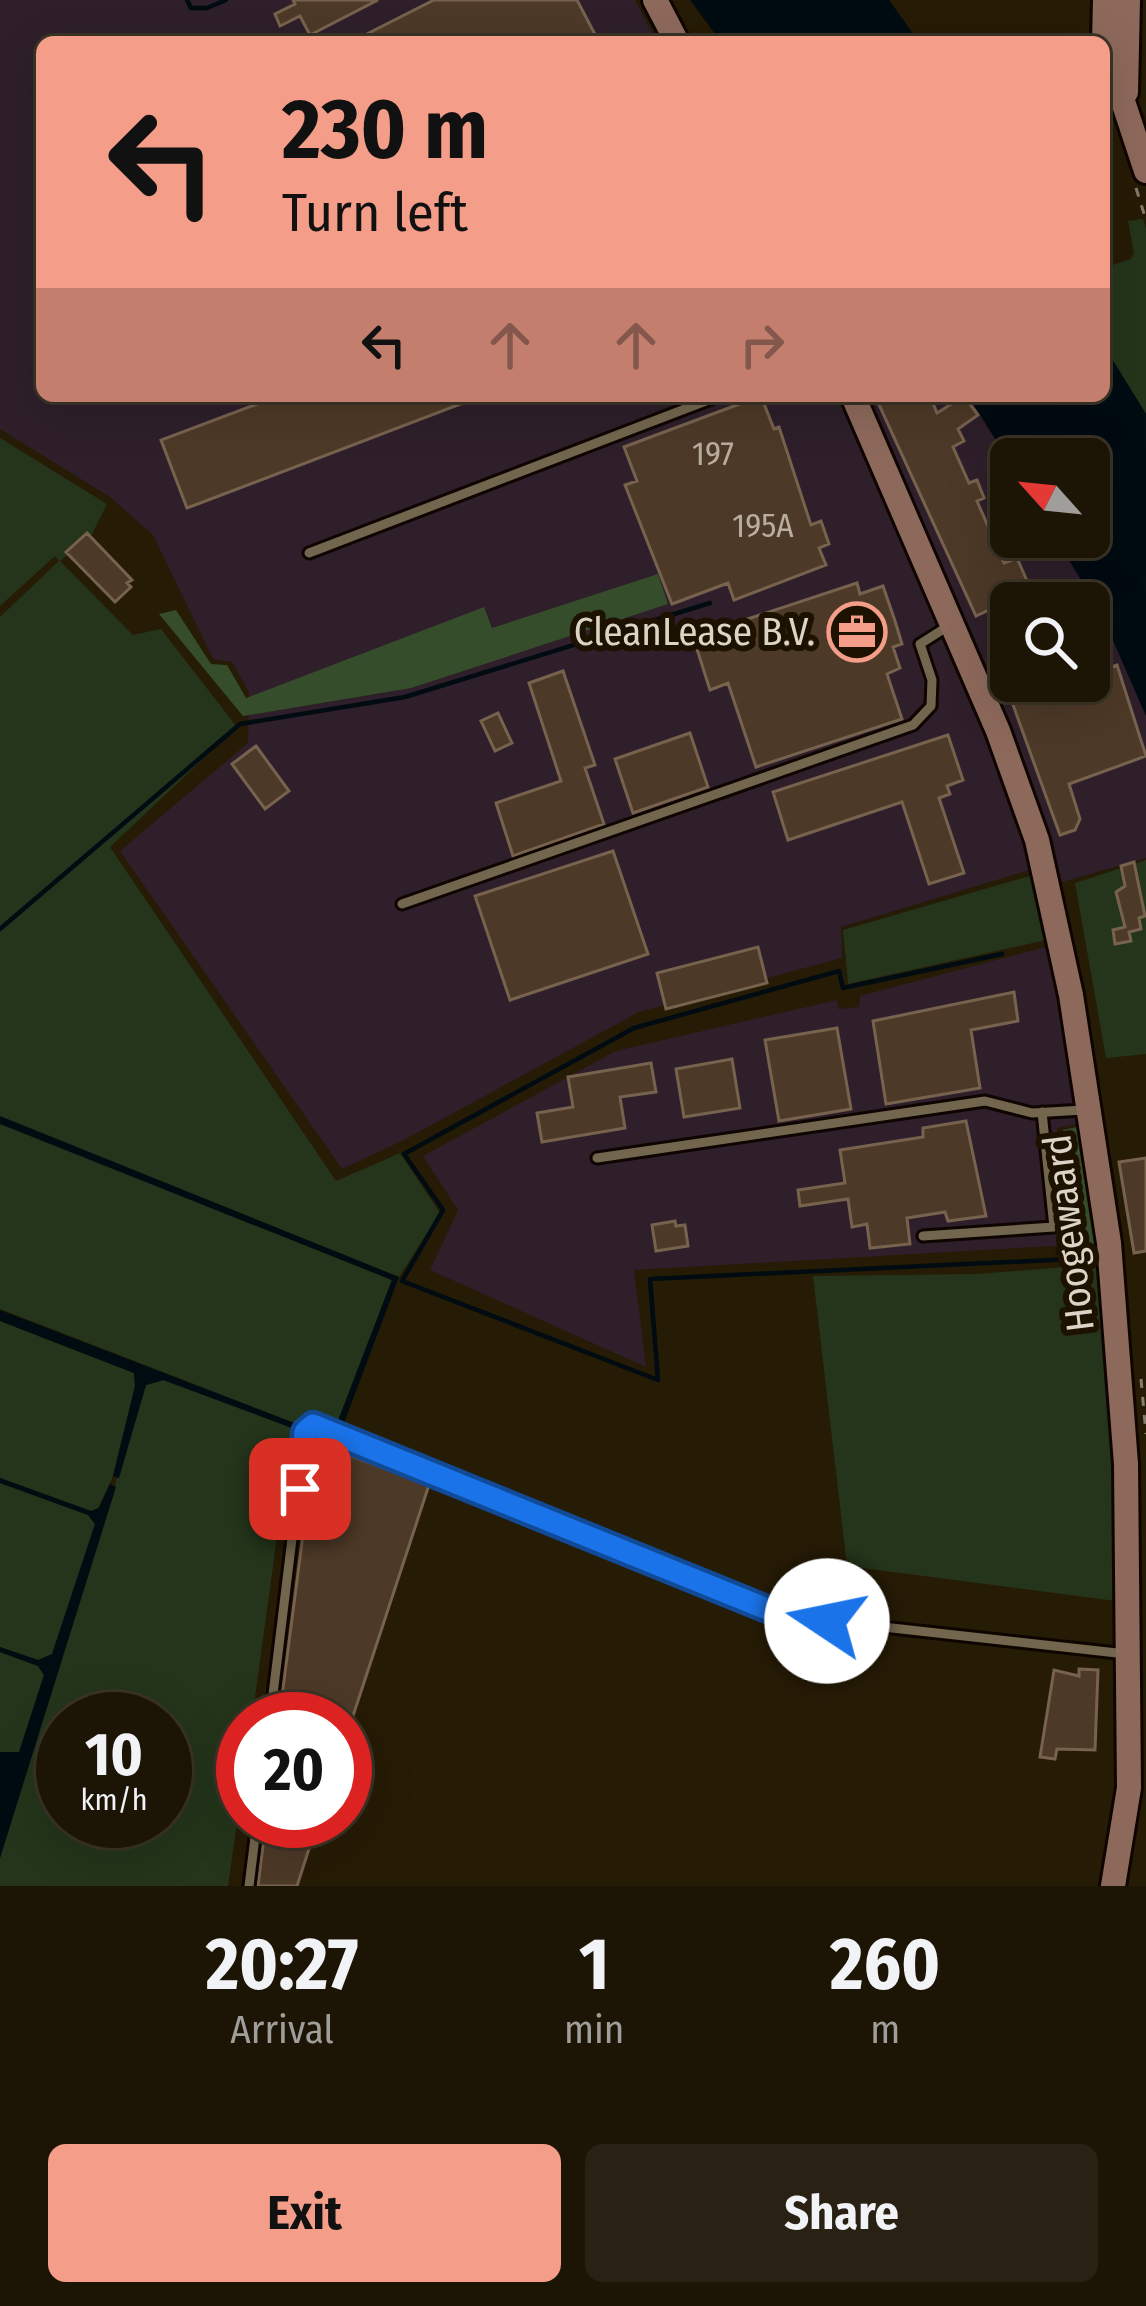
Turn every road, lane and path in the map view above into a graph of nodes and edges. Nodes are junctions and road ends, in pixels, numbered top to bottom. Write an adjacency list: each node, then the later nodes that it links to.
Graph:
1 (655, 0): 4 (street)
2 (1106, 0): 5 (street)
3 (1128, 0): 7 (street)
4 (673, 36)
5 (1104, 36)
6 (1110, 60): 7 (street)
7 (1126, 106): 8 (street)
8 (1142, 141): 9 (street)
9 (1146, 171)
10 (703, 402): 12 (lane)
11 (856, 402): 13 (street, Hoogewaard)
12 (309, 553)
13 (954, 623): 14 (lane); 15 (street, Hoogewaard)
14 (402, 904)
15 (1090, 1110): 16 (lane); 19 (street, Hoogewaard)
16 (1042, 1112): 17 (lane); 18 (lane)
17 (597, 1158)
18 (922, 1236)
19 (1128, 1654): 20 (lane); 23 (street, Hoogewaard)
20 (273, 1692)
21 (254, 1848): 22 (lane)
22 (249, 1886)
23 (1113, 1886)

